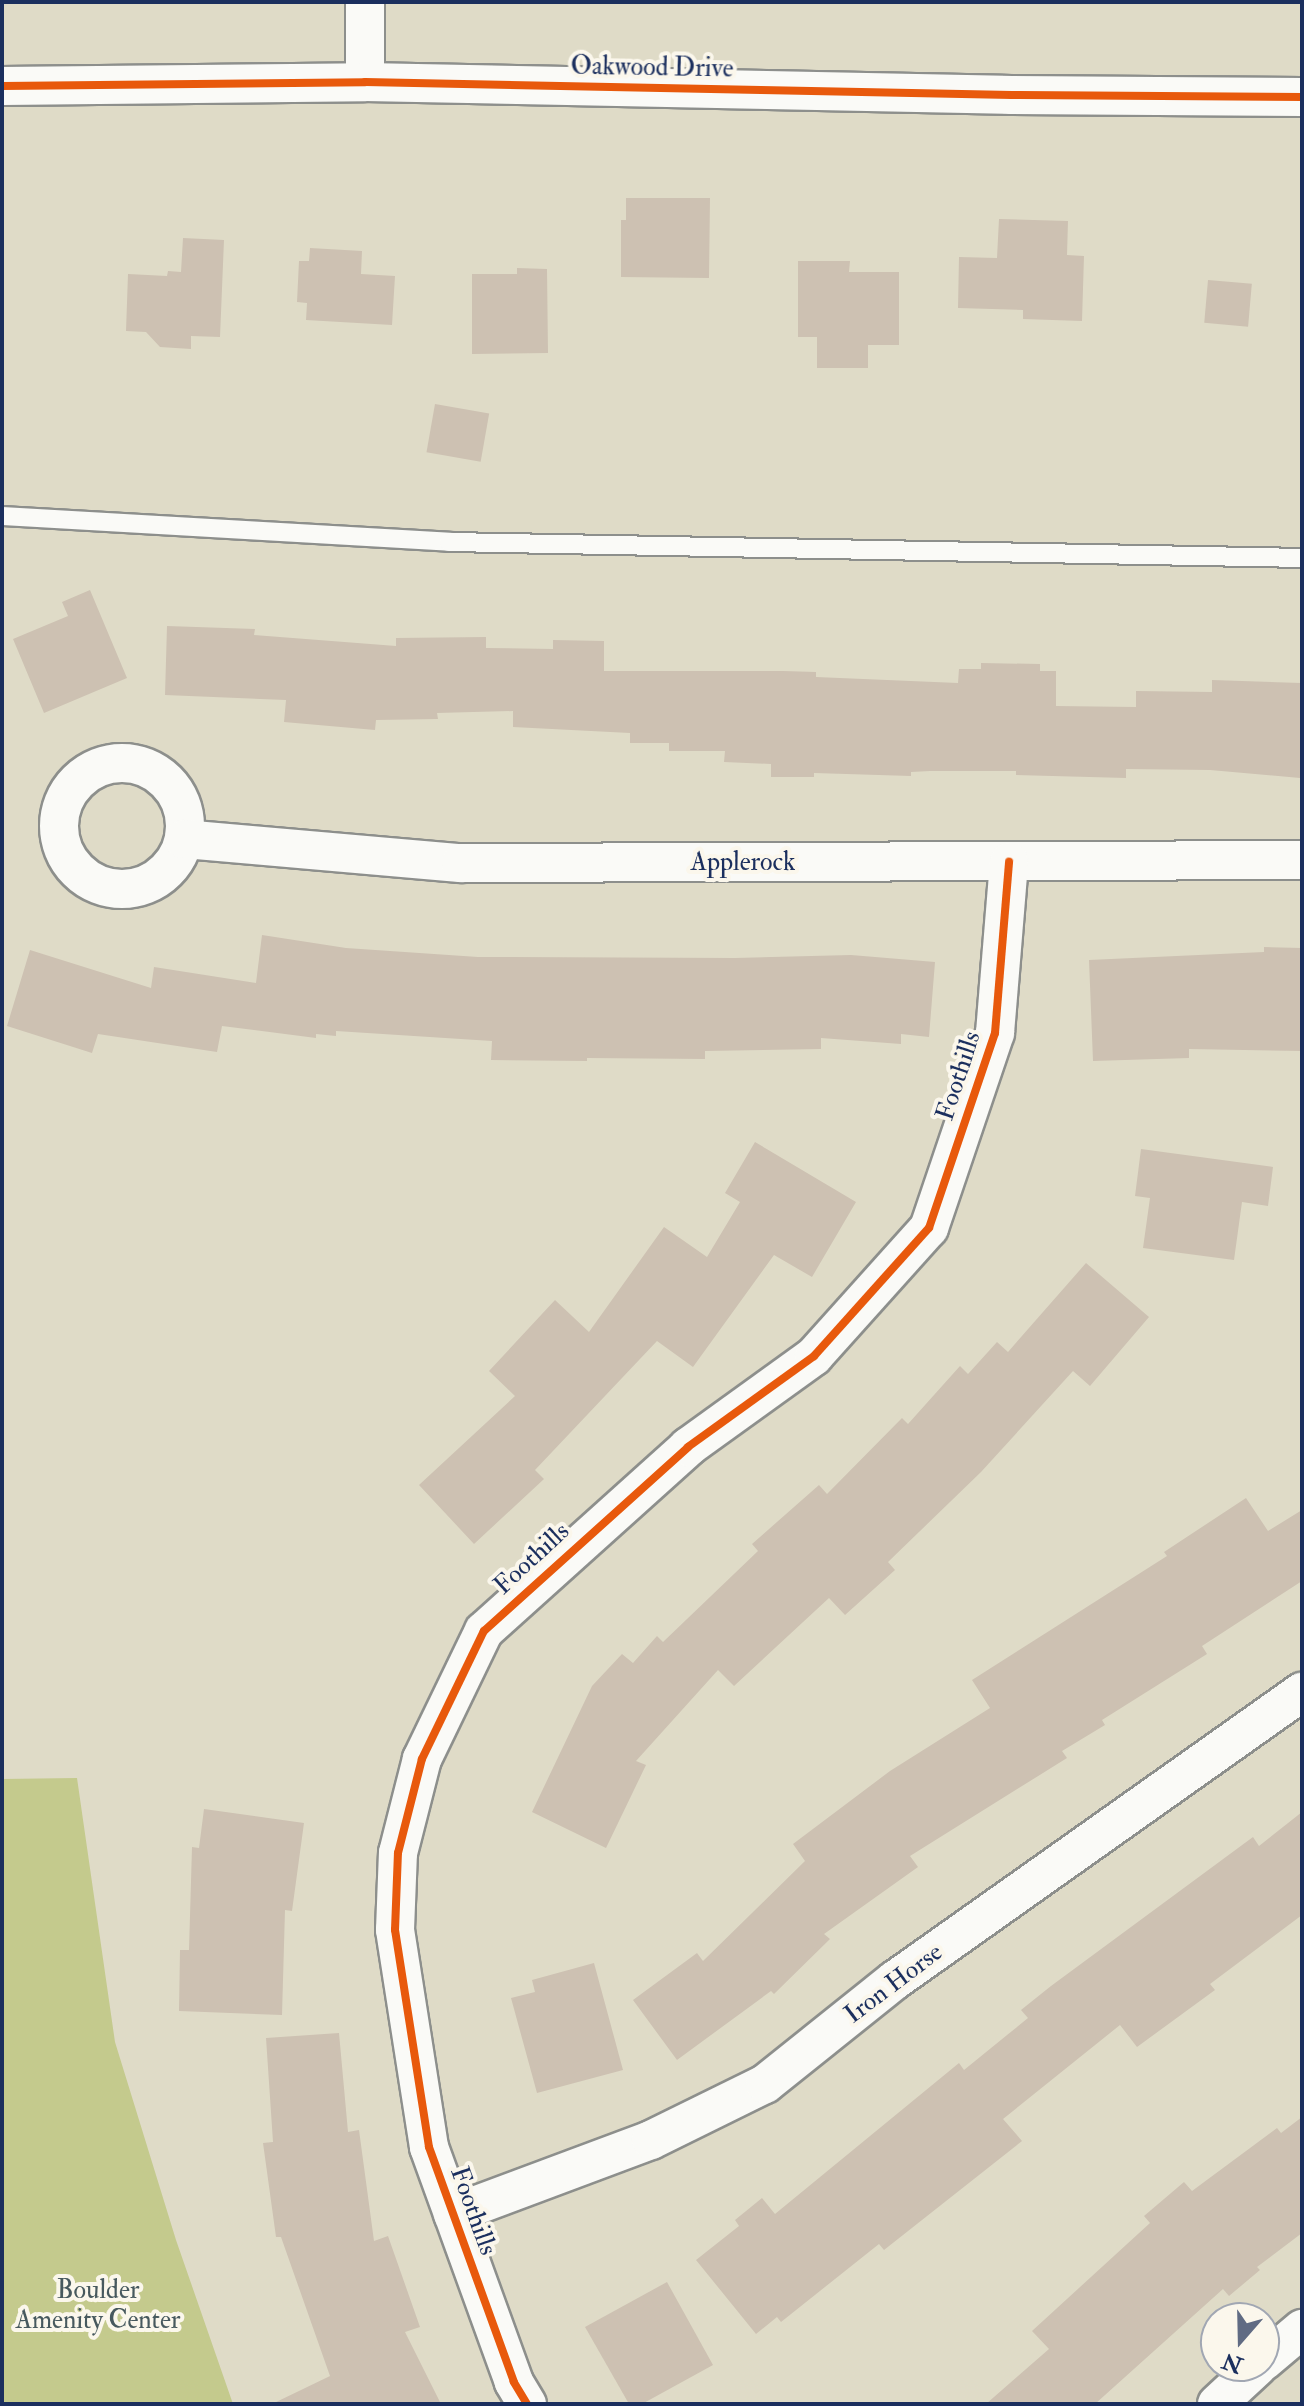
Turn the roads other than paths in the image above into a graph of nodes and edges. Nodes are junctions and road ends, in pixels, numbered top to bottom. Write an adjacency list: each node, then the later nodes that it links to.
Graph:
1 (365, 2): 2 (street)
2 (365, 82): 3 (street, Oakwood Drive); 4 (street, Oakwood Drive)
3 (2, 86)
4 (1302, 97)
5 (2, 516): 6 (lane)
6 (1302, 558)
7 (184, 839): 9 (street, Applerock)
8 (1302, 860): 9 (street, Applerock)
9 (1009, 862): 11 (street, Foothills)
10 (1302, 1692): 11 (street, Iron Horse)
11 (453, 2214): 15 (street, Foothills)
12 (1302, 2329): 13 (street)
13 (1280, 2348)
14 (1241, 2382): 16 (street)
15 (527, 2404)
16 (1217, 2404)

